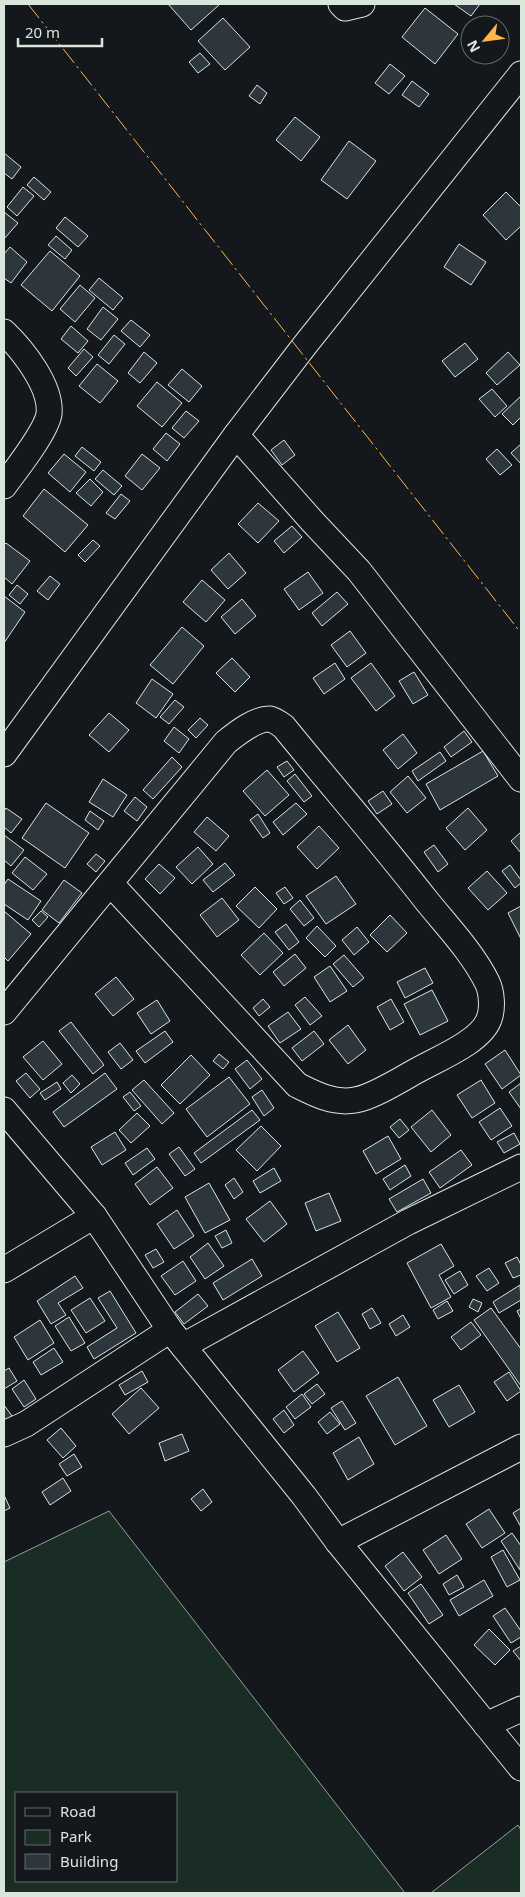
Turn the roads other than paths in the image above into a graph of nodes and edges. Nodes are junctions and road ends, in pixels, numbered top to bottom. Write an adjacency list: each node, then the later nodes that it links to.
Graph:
1 (341, 4): 2 (street)
2 (362, 4)
3 (521, 74): 5 (street)
4 (4, 332): 6 (street)
5 (236, 434): 7 (street); 8 (street)
6 (4, 486)
7 (4, 754)
8 (521, 779)
9 (110, 882): 9 (street); 10 (street)
10 (4, 1012)
11 (4, 1110): 13 (street)
12 (521, 1166): 15 (street)
13 (94, 1216): 14 (street); 15 (street)
14 (4, 1270)
15 (177, 1338): 16 (street); 18 (street)
16 (4, 1434)
17 (521, 1447): 18 (street)
18 (338, 1542): 20 (street)
19 (521, 1709): 20 (street)
20 (486, 1725): 21 (street)
21 (521, 1768)

